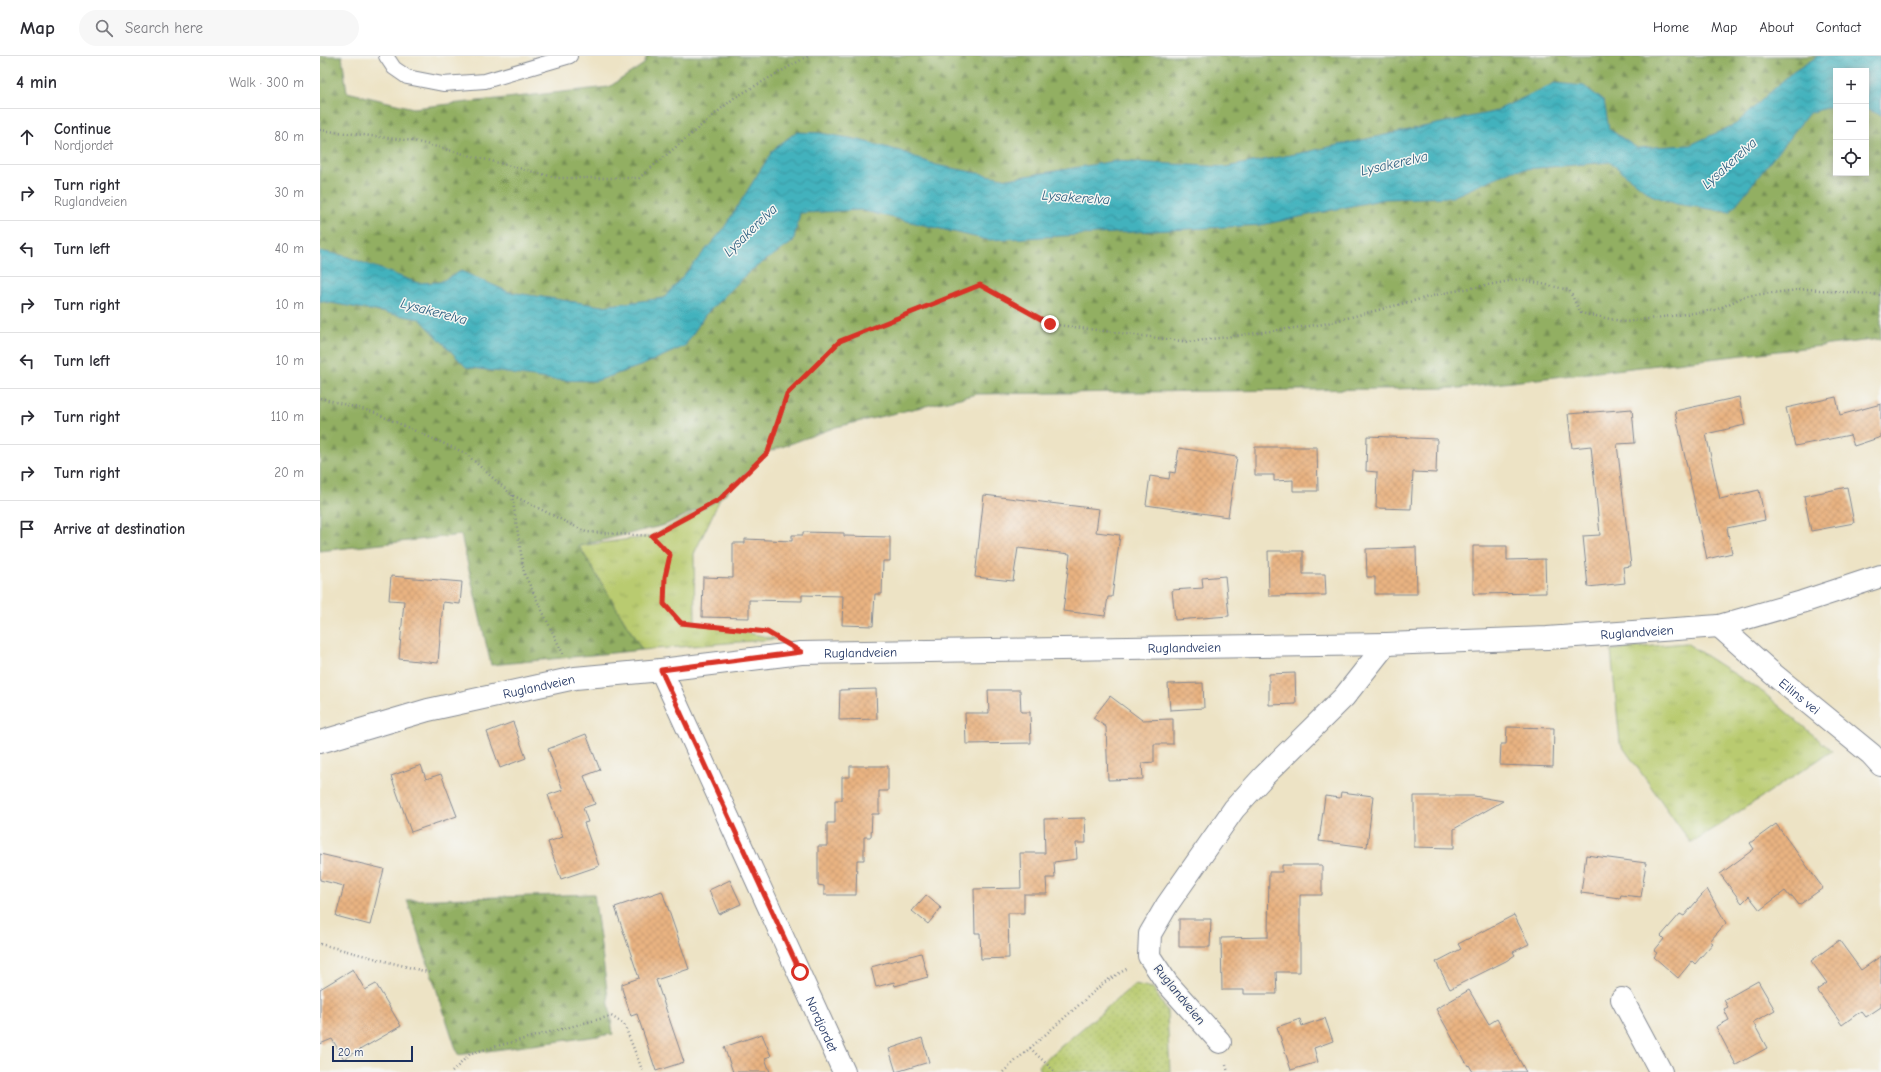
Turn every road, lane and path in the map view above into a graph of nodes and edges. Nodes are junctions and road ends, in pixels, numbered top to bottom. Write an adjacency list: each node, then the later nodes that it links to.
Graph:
1 (386, 56): 2 (lane)
2 (570, 56)
3 (808, 56): 4 (path)
4 (320, 130)
5 (1881, 295): 8 (path)
6 (320, 398): 7 (path)
7 (512, 495): 8 (path); 14 (path)
8 (652, 536): 11 (path)
9 (1881, 576): 10 (street, Ruglandveien)
10 (1719, 626): 12 (street, Ruglandveien); 16 (street, Eilins vei)
11 (767, 632)
12 (1386, 644): 13 (street, Ruglandveien); 18 (street, Ruglandveien)
13 (661, 670): 14 (street, Ruglandveien); 25 (street, Nordjordet)
14 (575, 678): 15 (street, Ruglandveien)
15 (320, 742)
16 (1881, 765)
17 (320, 944): 19 (path)
18 (1149, 956): 21 (street, Ruglandveien); 22 (path)
19 (431, 973)
20 (1622, 999): 28 (street)
21 (1220, 1042)
22 (1030, 1048): 26 (path); 27 (path)
23 (452, 1072): 24 (path)
24 (643, 1072)
25 (844, 1072)
26 (1002, 1072)
27 (1055, 1072)
28 (1661, 1072)

